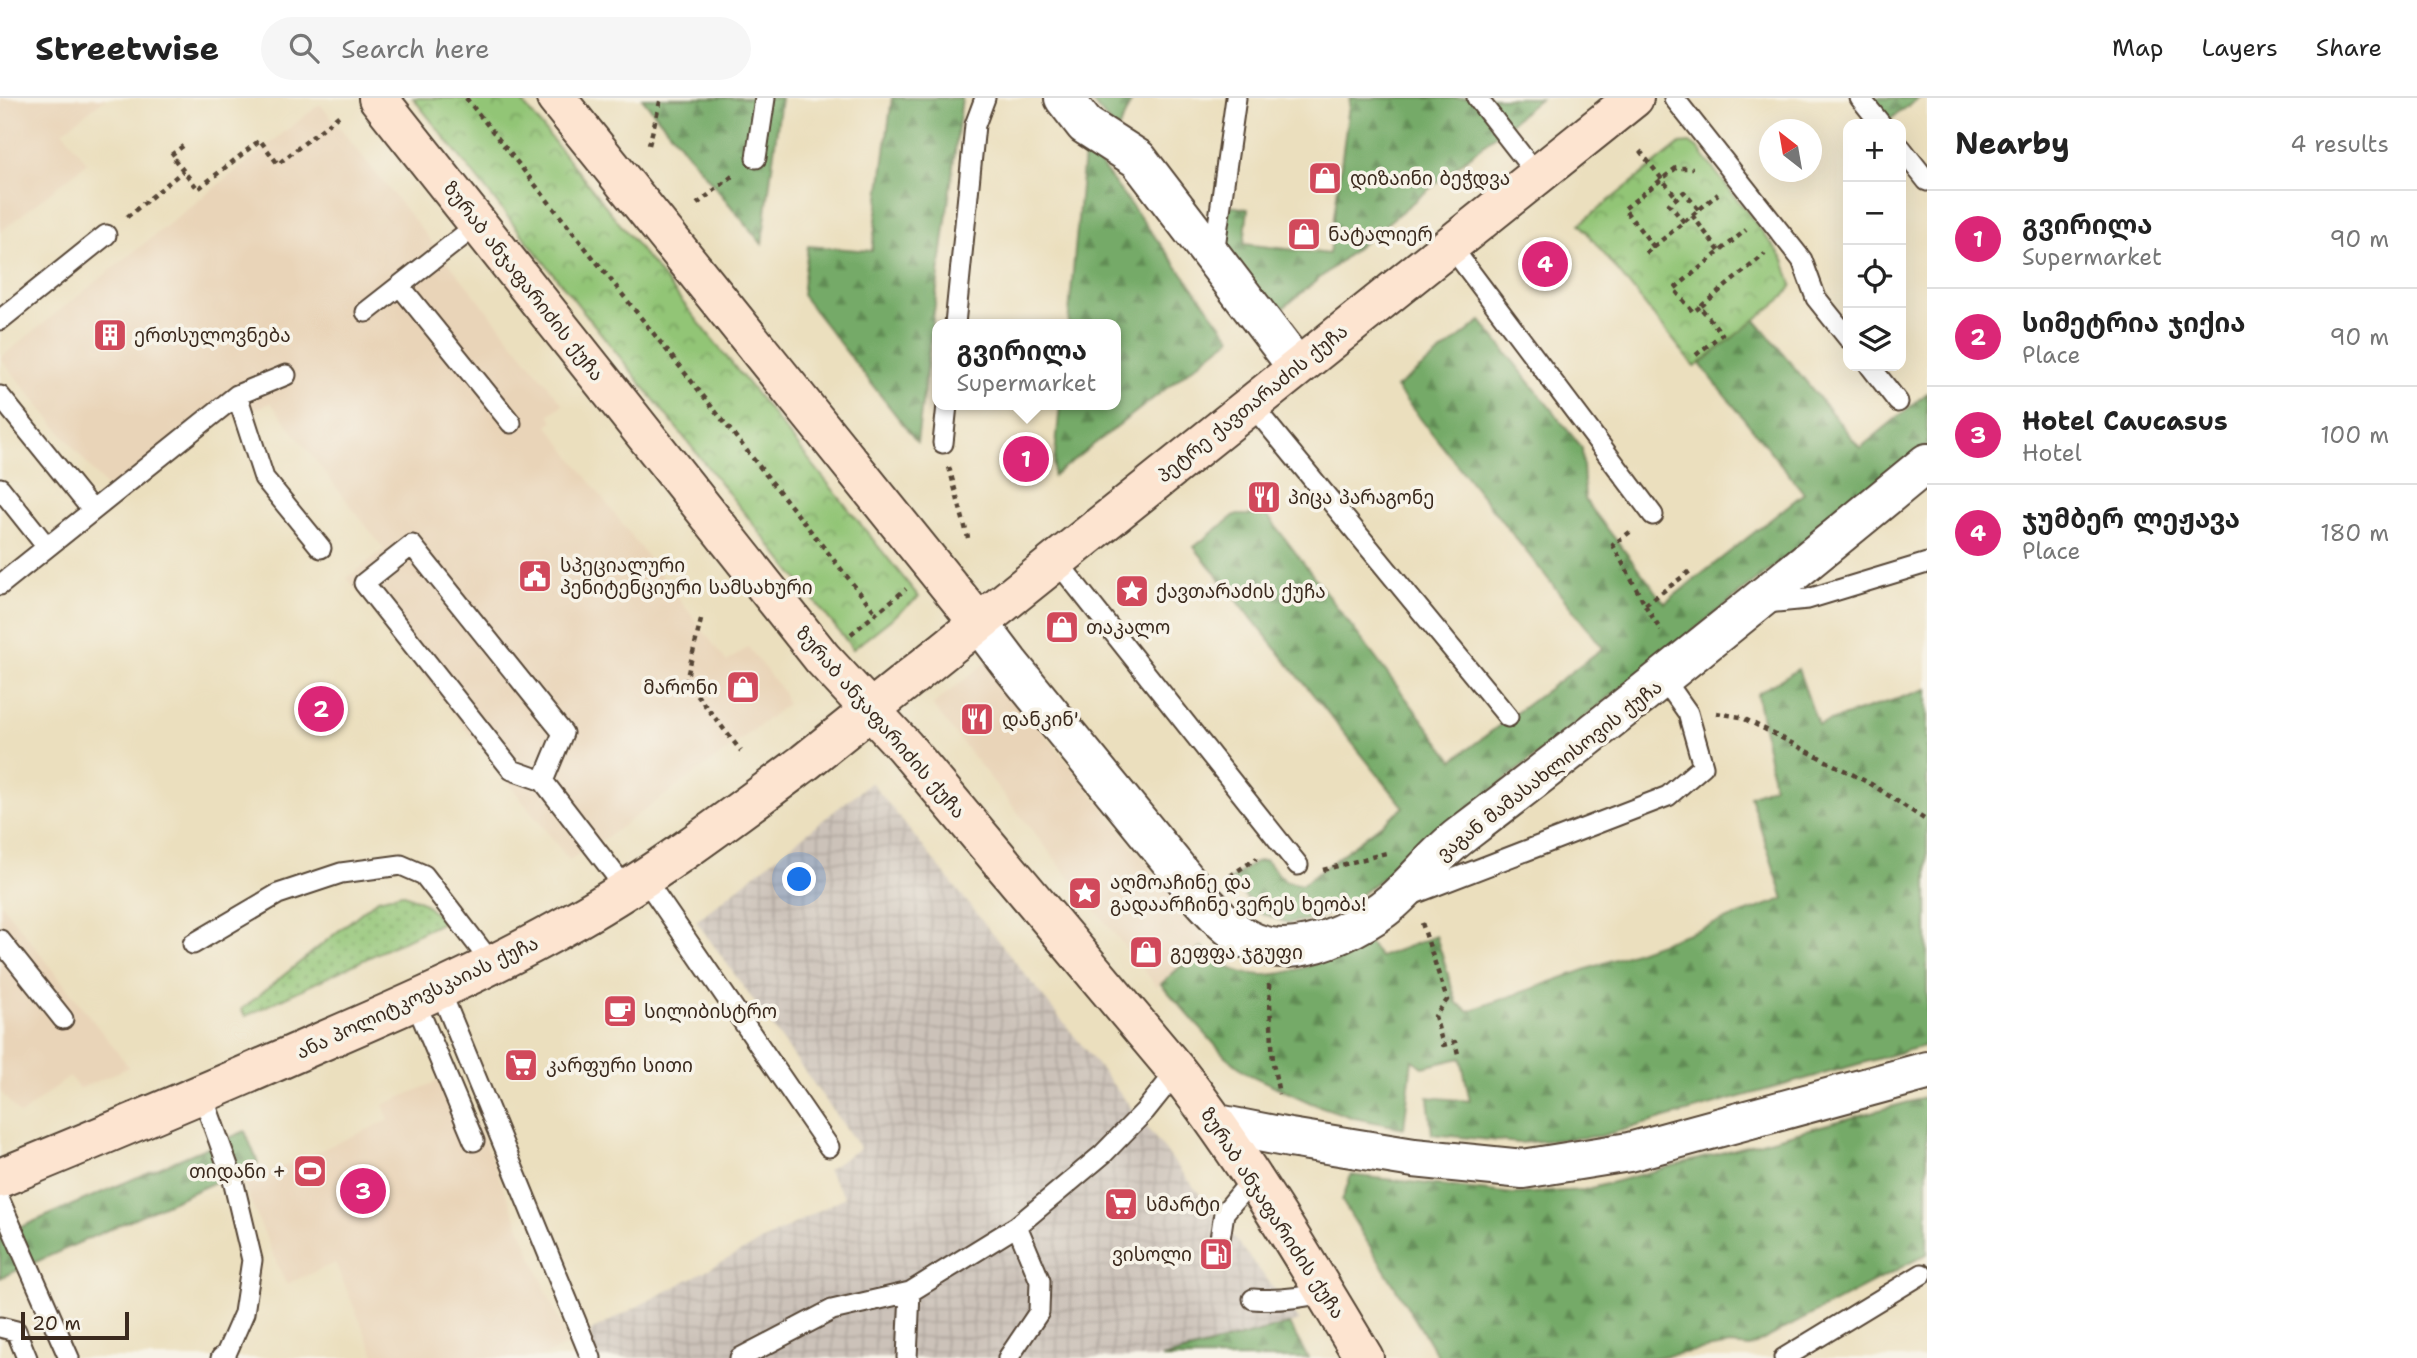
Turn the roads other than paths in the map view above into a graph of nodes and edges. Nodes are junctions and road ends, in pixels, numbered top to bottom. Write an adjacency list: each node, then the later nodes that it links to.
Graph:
1 (378, 98): 16 (main road, ზურაბ ანჯაფარიძის ქუჩა)
2 (556, 98): 45 (main road)
3 (765, 98): 13 (lane)
4 (985, 98): 22 (lane)
5 (1064, 98): 19 (street)
6 (1236, 98): 19 (lane)
7 (1478, 98): 14 (lane)
8 (1634, 98): 14 (main road, პეტრე ქავთარაძის ქუჩა)
9 (1674, 98): 24 (lane)
10 (1860, 98): 11 (lane)
11 (1877, 119)
12 (1906, 154): 15 (lane)
13 (756, 158)
14 (1537, 175): 18 (main road, პეტრე ქავთარაძის ქუჩა)
15 (1927, 181)
16 (478, 224): 20 (lane); 47 (main road, ზურაბ ანჯაფარიძის ქუჩა)
17 (106, 235): 23 (lane)
18 (1450, 245): 25 (main road, პეტრე ქავთარაძის ქუჩა); 38 (lane)
19 (1213, 255): 25 (street)
20 (400, 286): 21 (lane); 33 (lane)
21 (366, 312)
22 (956, 319)
23 (0, 320)
24 (1843, 332)
25 (1297, 367): 31 (main road, პეტრე ქავთარაძის ქუჩა)
26 (1874, 371): 30 (lane)
27 (286, 375): 28 (lane)
28 (237, 395): 37 (lane); 40 (lane)
29 (0, 396): 37 (lane)
30 (1898, 402)
31 (1251, 404): 41 (main road, პეტრე ქავთარაძის ქუჩა); 48 (lane)
32 (946, 410): 34 (lane)
33 (512, 423)
34 (943, 443)
35 (1927, 463): 44 (street, ვაგან მამასახლისოვის ქუჩა)
36 (0, 488): 39 (lane)
37 (92, 510): 39 (lane)
38 (1653, 515)
39 (47, 547): 43 (lane)
40 (321, 548)
41 (1056, 560): 45 (main road, პეტრე ქავთარაძის ქუჩა); 50 (lane)
42 (1927, 563): 44 (lane)
43 (0, 585)
44 (1757, 604): 46 (street, ვაგან მამასახლისოვის ქუჩა)
45 (978, 622): 47 (main road, პეტრე ქავთარაძის ქუჩა); 52 (street, ვაგან მამასახლისოვის ქუჩა)
46 (1674, 693): 52 (street, ვაგან მამასახლისოვის ქუჩა); 52 (lane)
47 (870, 710): 51 (main road, ანა პოლიტკოვსკაიას ქუჩა); 58 (main road, ზურაბ ანჯაფარიძის ქუჩა)
48 (1508, 718)
49 (543, 782): 49 (lane); 51 (lane)
50 (1298, 865)
51 (636, 884): 55 (main road, ანა პოლიტკოვსკაიას ქუჩა); 63 (lane)
52 (1401, 899)
53 (0, 940): 57 (lane)
54 (193, 944): 55 (lane)
55 (493, 965): 56 (main road, ანა პოლიტკოვსკაიას ქუჩა)
56 (427, 996): 60 (main road, ანა პოლიტკოვსკაიას ქუჩა); 62 (lane); 77 (lane)
57 (63, 1019)
58 (1177, 1071): 61 (main road, ზურაბ ანჯაფარიძის ქუჩა); 67 (lane)
59 (1927, 1071): 61 (street)
60 (202, 1094): 65 (main road, ანა პოლიტკოვსკაიას ქუჩა); 76 (lane)
61 (1218, 1124): 64 (main road, ზურაბ ანჯაფარიძის ქუჩა)
62 (474, 1141)
63 (830, 1147)
64 (1254, 1177): 68 (lane); 71 (main road, ზურაბ ანჯაფარიძის ქუჩა)
65 (0, 1178)
66 (0, 1202): 75 (lane)
67 (1017, 1226): 70 (lane); 80 (lane)
68 (1220, 1239)
69 (1922, 1274): 82 (lane)
70 (910, 1292): 78 (lane); 79 (lane)
71 (1325, 1292): 72 (lane); 81 (main road, ზურაბ ანჯაფარიძის ქუჩა)
72 (1253, 1299)
73 (0, 1327): 74 (lane)
74 (27, 1358)
75 (69, 1358)
76 (221, 1358)
77 (591, 1358)
78 (740, 1358)
79 (906, 1358)
80 (1008, 1358)
81 (1364, 1358)
82 (1784, 1358)

